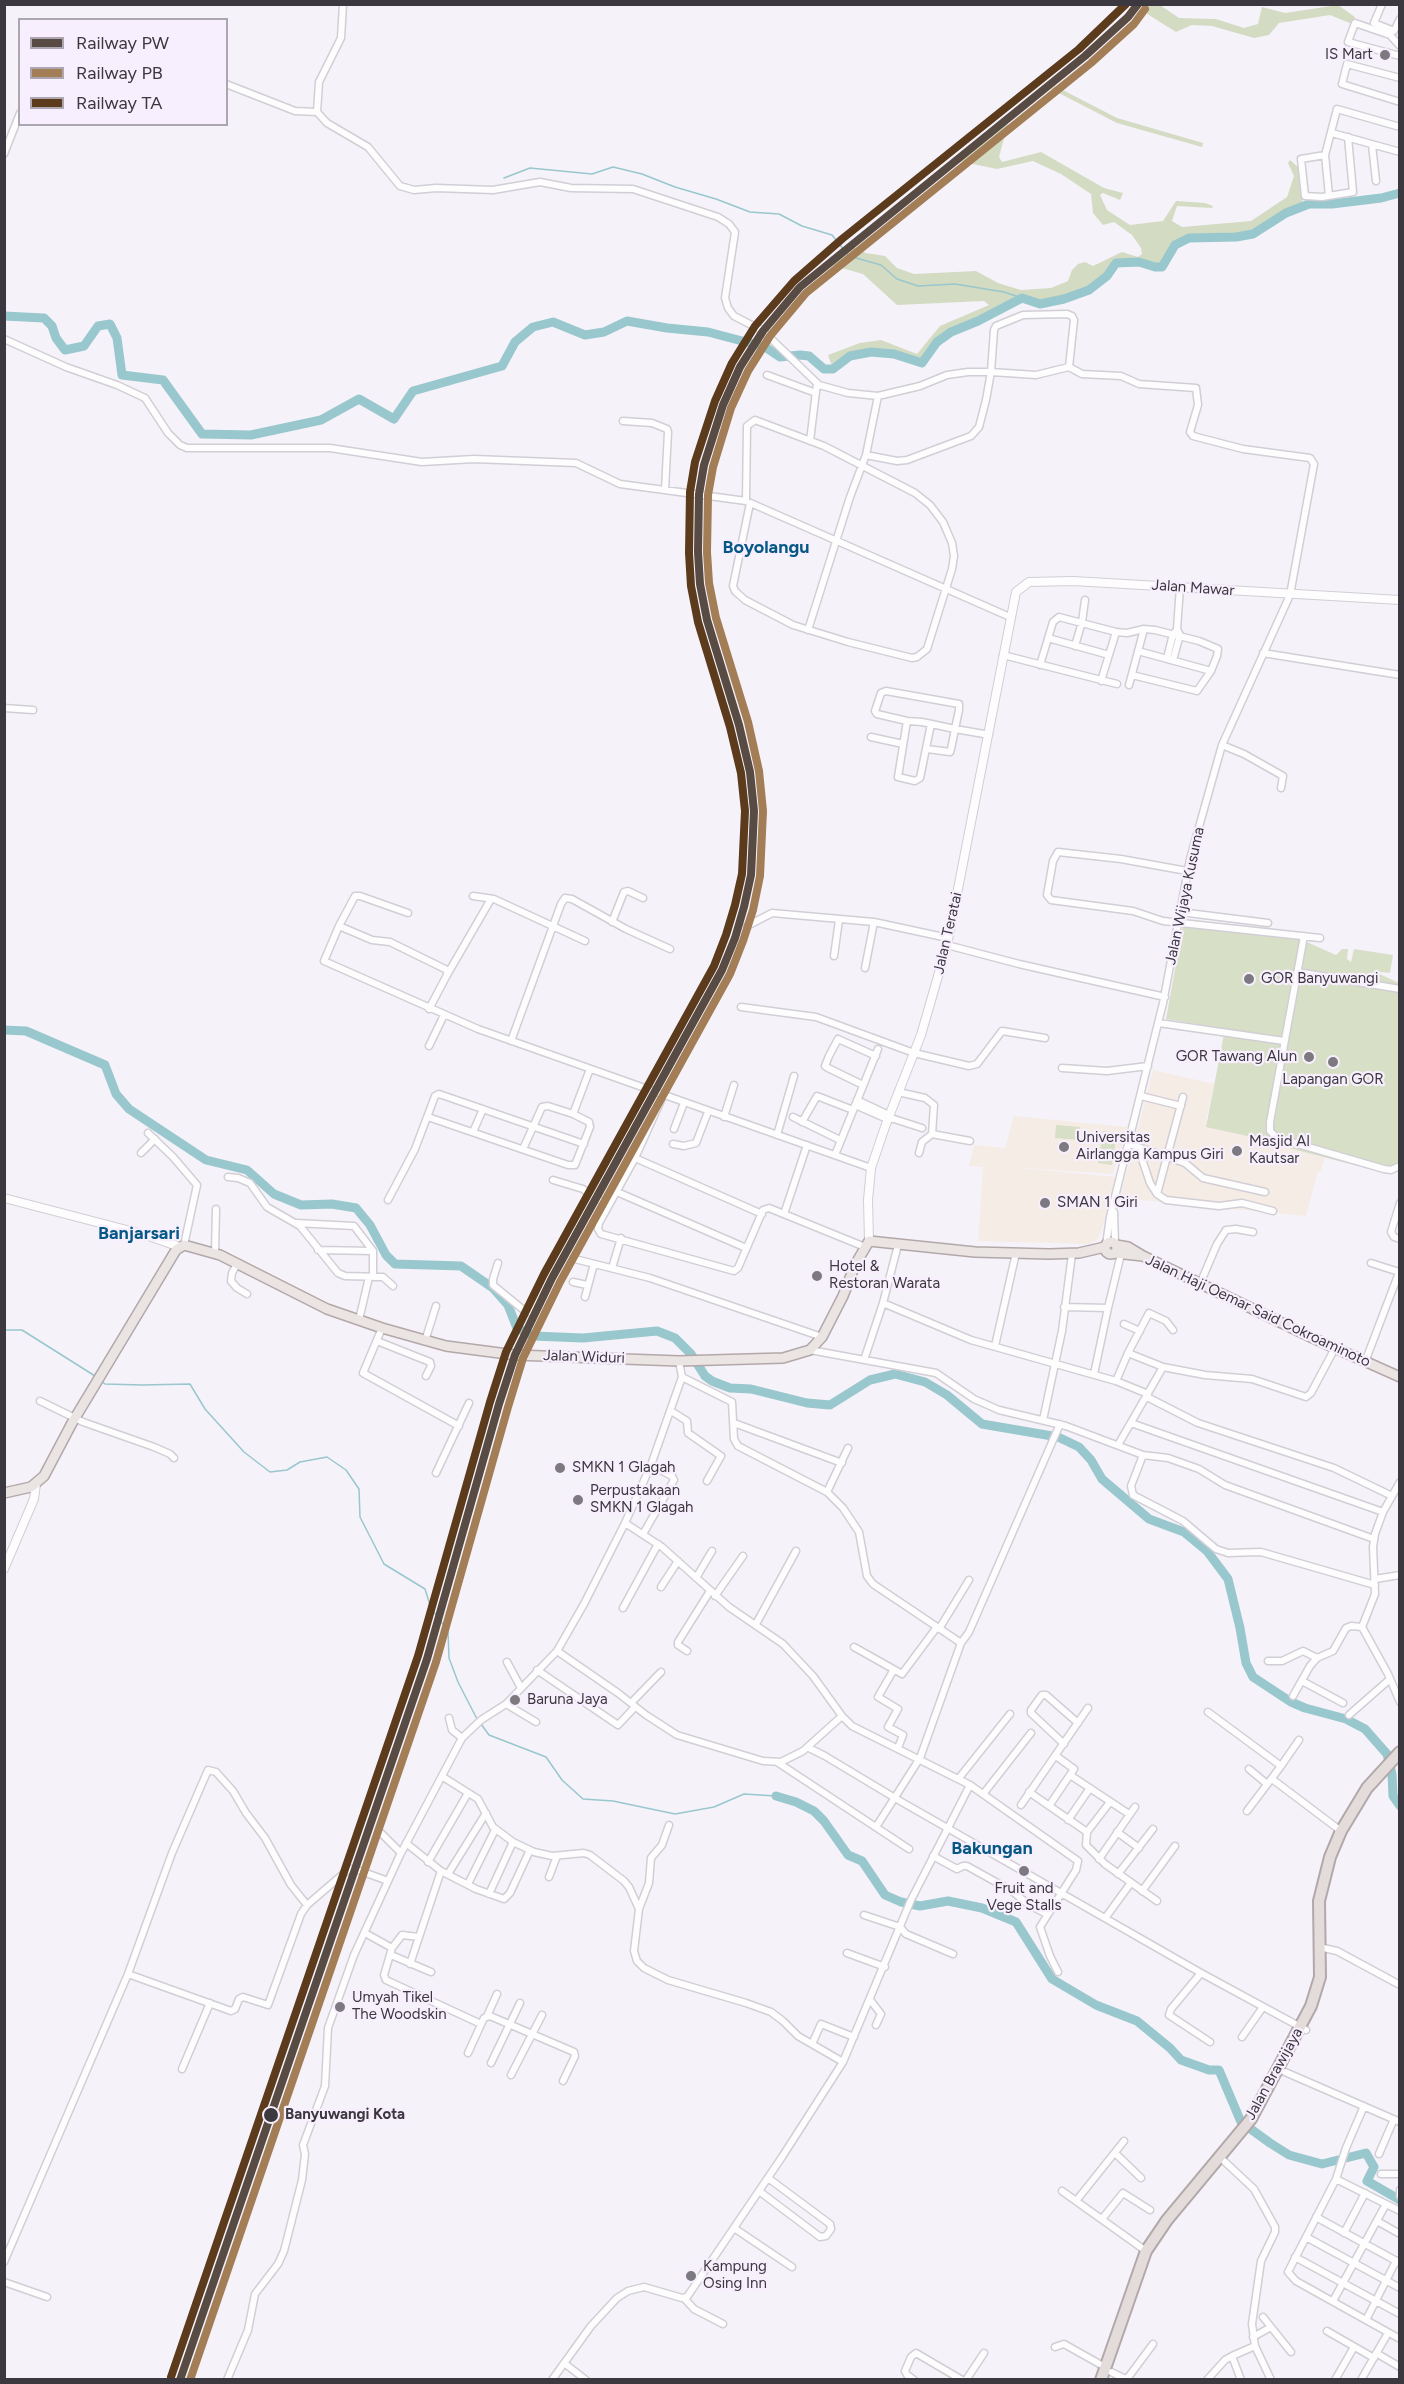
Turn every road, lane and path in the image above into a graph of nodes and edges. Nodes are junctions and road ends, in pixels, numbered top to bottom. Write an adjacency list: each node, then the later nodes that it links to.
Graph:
1 (343, 4): 11 (street)
2 (1382, 4): 4 (street)
3 (1400, 19): 4 (street)
4 (1392, 34): 5 (street); 6 (street); 7 (street)
5 (1400, 38)
6 (1400, 46)
7 (1400, 56)
8 (1400, 78): 10 (street)
9 (228, 85): 11 (street)
10 (1400, 102)
11 (317, 112): 26 (street)
12 (18, 118): 18 (street)
13 (1400, 127): 14 (street)
14 (1332, 133): 15 (street); 19 (street)
15 (1348, 137): 16 (street); 21 (street)
16 (1372, 145): 17 (street); 20 (street)
17 (1400, 152)
18 (4, 154)
19 (1325, 155): 21 (street); 21 (street)
20 (1376, 181)
21 (1329, 196)
22 (4, 339): 33 (street)
23 (1069, 367): 24 (street); 24 (street); 38 (street, Jalan Wijaya Kusuma)
24 (991, 372): 28 (street); 31 (street)
25 (767, 375): 27 (street)
26 (817, 383): 27 (street); 28 (street)
27 (816, 393): 30 (street)
28 (878, 396): 31 (street)
29 (623, 421): 33 (street)
30 (810, 441): 32 (street); 34 (street)
31 (866, 455): 32 (street)
32 (863, 464): 35 (street); 37 (street)
33 (665, 490): 34 (street)
34 (748, 502): 35 (street); 44 (street)
35 (836, 541): 37 (street); 44 (street)
36 (1180, 587): 38 (street, Jalan Mawar); 41 (street, Jalan Mawar); 46 (street)
37 (945, 588): 41 (street); 44 (street)
38 (1290, 595): 40 (street, Jalan Mawar); 50 (street, Jalan Wijaya Kusuma)
39 (1084, 600): 42 (street)
40 (1400, 600)
41 (1010, 617): 51 (street, Jalan Teratai)
42 (1082, 622): 45 (street); 47 (street); 48 (street)
43 (1144, 629): 45 (street); 46 (street); 49 (street)
44 (808, 630)
45 (1116, 632): 52 (street)
46 (1177, 633): 53 (street); 55 (street)
47 (1048, 638): 48 (street); 54 (street)
48 (1075, 646): 52 (street)
49 (1138, 651): 53 (street); 56 (street)
50 (1263, 653): 57 (street); 69 (street, Jalan Wijaya Kusuma)
51 (1003, 655): 54 (street); 66 (street, Jalan Teratai)
52 (1109, 655): 58 (street)
53 (1170, 659): 55 (street)
54 (1040, 665): 58 (street)
55 (1211, 671): 56 (street)
56 (1132, 675): 60 (street)
57 (1400, 675)
58 (1101, 681): 59 (street)
59 (1117, 684)
60 (1129, 685)
61 (4, 708): 62 (street)
62 (33, 710)
63 (907, 721): 64 (street); 65 (street); 68 (street)
64 (931, 726): 65 (street); 70 (street)
65 (955, 730): 66 (street); 70 (street)
66 (989, 736): 89 (street, Jalan Teratai)
67 (871, 737): 68 (street)
68 (903, 744): 70 (street)
69 (1222, 745): 71 (street); 72 (street, Jalan Wijaya Kusuma)
70 (927, 749)
71 (1281, 788)
72 (1187, 871): 76 (street, Jalan Wijaya Kusuma); 79 (street)
73 (473, 896): 74 (street)
74 (491, 898): 84 (street); 94 (street)
75 (643, 898): 80 (street)
76 (1180, 912): 79 (street, Jalan Wijaya Kusuma); 82 (street)
77 (408, 913): 83 (street)
78 (839, 920): 81 (street); 85 (street); 91 (street)
79 (1178, 921): 86 (street); 96 (street, Jalan Wijaya Kusuma)
80 (612, 922): 84 (street); 90 (street)
81 (874, 922): 89 (street); 92 (street)
82 (1268, 923)
83 (339, 926): 94 (street); 98 (street)
84 (553, 926): 88 (street); 102 (street)
85 (747, 926)
86 (1304, 936): 87 (street); 93 (street)
87 (1320, 938)
88 (585, 941)
89 (948, 941): 96 (street); 105 (street, Jalan Teratai)
90 (670, 949)
91 (834, 957)
92 (865, 968)
93 (1297, 972): 95 (street); 103 (street)
94 (447, 975): 98 (street)
95 (1400, 989)
96 (1165, 997): 100 (street, Jalan Wijaya Kusuma)
97 (741, 1007): 105 (street)
98 (429, 1009): 99 (street)
99 (444, 1015): 102 (street); 104 (street)
100 (1159, 1023): 103 (street); 106 (street, Jalan Wijaya Kusuma)
101 (1045, 1038): 105 (street)
102 (511, 1041): 108 (street)
103 (1284, 1041): 149 (street)
104 (429, 1046)
105 (914, 1053): 113 (street, Jalan Teratai)
106 (1149, 1066): 107 (street); 115 (street, Jalan Wijaya Kusuma)
107 (1062, 1068)
108 (590, 1069): 112 (street); 122 (street)
109 (794, 1076): 134 (street)
110 (734, 1085): 124 (street)
111 (863, 1085): 111 (street); 118 (street)
112 (651, 1091): 114 (street); 156 (street)
113 (898, 1092): 126 (street, Jalan Teratai); 133 (street)
114 (663, 1096): 117 (street); 148 (street)
115 (1141, 1096): 119 (street); 140 (street, Jalan Wijaya Kusuma)
116 (1183, 1097): 119 (street)
117 (684, 1103): 121 (street); 130 (street)
118 (855, 1105): 126 (street); 127 (street); 136 (street)
119 (1181, 1106): 147 (street)
120 (483, 1109): 123 (street); 128 (street); 131 (street)
121 (708, 1112): 124 (street); 139 (street)
122 (573, 1114): 128 (street); 138 (street)
123 (428, 1117): 131 (street); 158 (street)
124 (724, 1117): 134 (street)
125 (793, 1117): 127 (street)
126 (890, 1118): 129 (street); 150 (street, Jalan Teratai)
127 (802, 1122): 136 (street)
128 (532, 1126): 138 (street); 143 (street)
129 (922, 1128)
130 (674, 1129)
131 (473, 1132): 143 (street)
132 (148, 1133): 135 (street)
133 (932, 1134): 137 (street); 144 (street)
134 (777, 1135): 141 (street)
135 (155, 1139): 145 (street); 171 (street)
136 (840, 1140): 146 (street)
137 (970, 1141)
138 (584, 1144): 143 (street)
139 (673, 1144)
140 (1130, 1144): 142 (street); 173 (street, Jalan Wijaya Kusuma)
141 (807, 1145): 146 (street); 164 (street)
142 (1138, 1147): 147 (street); 155 (street)
143 (523, 1149)
144 (919, 1153)
145 (141, 1154)
146 (835, 1155): 150 (street)
147 (1168, 1157): 154 (street); 155 (street)
148 (635, 1158): 153 (street); 163 (street)
149 (1400, 1166)
150 (871, 1168): 169 (street, Jalan Teratai)
151 (228, 1177): 165 (street)
152 (553, 1179): 156 (street)
153 (617, 1192): 160 (street); 172 (street)
154 (1265, 1192)
155 (1157, 1194): 162 (street)
156 (593, 1195): 160 (street); 180 (street)
157 (4, 1198): 171 (street)
158 (388, 1200)
159 (1400, 1203): 168 (street)
160 (608, 1206): 167 (street)
161 (216, 1209): 176 (street)
162 (1273, 1210)
163 (762, 1214): 164 (street); 172 (street)
164 (784, 1214): 169 (street)
165 (296, 1223): 174 (street); 175 (street)
166 (1253, 1232): 188 (street)
167 (621, 1238): 172 (street); 184 (street)
168 (1400, 1239)
169 (867, 1244): 170 (main road, Jalan Haji Oemar Said Cokroaminoto); 202 (main road)
170 (898, 1245): 177 (main road, Jalan Haji Oemar Said Cokroaminoto); 193 (street)
171 (182, 1246): 176 (main road, Jalan Widuri); 222 (main road)
172 (746, 1248)
173 (1112, 1249): 178 (main road, Jalan Haji Oemar Said Cokroaminoto); 188 (main road, Jalan Haji Oemar Said Cokroaminoto); 196 (street, Jalan Wijaya Kusuma)
174 (318, 1250): 175 (street); 186 (street)
175 (373, 1251): 186 (street)
176 (213, 1252): 183 (main road, Jalan Widuri)
177 (1016, 1253): 178 (main road, Jalan Haji Oemar Said Cokroaminoto); 204 (street)
178 (1076, 1253): 195 (street)
179 (575, 1259): 182 (street)
180 (498, 1263)
181 (1371, 1263): 185 (street)
182 (594, 1264): 184 (street); 190 (street)
183 (235, 1268): 191 (street); 197 (main road, Jalan Widuri)
184 (612, 1268): 202 (street)
185 (1399, 1271): 211 (street)
186 (371, 1277): 189 (street); 197 (street)
187 (573, 1282): 190 (street)
188 (1200, 1284): 205 (main road, Jalan Haji Oemar Said Cokroaminoto)
189 (393, 1286)
190 (587, 1286): 192 (street)
191 (247, 1294)
192 (585, 1297)
193 (883, 1304): 204 (street); 208 (street)
194 (436, 1306): 203 (street)
195 (1065, 1307): 196 (street); 210 (street)
196 (1108, 1308): 213 (street, Jalan Wijaya Kusuma)
197 (359, 1320): 201 (main road, Jalan Widuri)
198 (1124, 1324): 200 (street)
199 (1173, 1330): 200 (street)
200 (1140, 1331): 207 (street)
201 (379, 1335): 203 (main road, Jalan Widuri); 214 (street); 226 (street)
202 (822, 1337): 206 (main road)
203 (425, 1341): 209 (main road, Jalan Widuri)
204 (995, 1346): 210 (street)
205 (1335, 1348): 211 (main road, Jalan Haji Oemar Said Cokroaminoto); 212 (street)
206 (810, 1350): 208 (street); 209 (main road, Jalan Widuri)
207 (1128, 1353): 212 (street); 217 (street)
208 (864, 1360): 223 (street)
209 (681, 1361): 215 (street)
210 (1056, 1362): 213 (street); 223 (street)
211 (1365, 1362): 216 (main road, Jalan Haji Oemar Said Cokroaminoto)
212 (1163, 1367): 218 (street)
213 (1094, 1374): 217 (street)
214 (426, 1376)
215 (682, 1377): 221 (street); 224 (street)
216 (1400, 1377)
217 (1116, 1381): 218 (street)
218 (1147, 1396): 225 (street); 240 (street)
219 (40, 1401): 222 (street)
220 (470, 1403): 226 (street)
221 (671, 1411): 233 (street); 235 (street)
222 (75, 1417): 231 (street); 237 (main road)
223 (1043, 1420): 227 (street)
224 (734, 1423): 232 (street); 238 (street)
225 (1131, 1423): 228 (street); 241 (street)
226 (459, 1426): 234 (street)
227 (1059, 1427): 228 (street); 261 (street)
228 (1118, 1445): 230 (street)
229 (848, 1448): 232 (street)
230 (1143, 1455): 244 (street); 254 (street)
231 (174, 1458)
232 (842, 1464): 238 (street)
233 (651, 1465): 242 (street); 243 (street)
234 (436, 1473)
235 (707, 1481)
236 (1400, 1482): 240 (street)
237 (36, 1484): 239 (main road); 250 (street)
238 (827, 1492): 259 (street)
239 (4, 1493)
240 (1392, 1496): 241 (street)
241 (1383, 1512): 244 (street)
242 (625, 1523): 243 (street); 263 (street)
243 (643, 1534): 245 (street)
244 (1374, 1539): 254 (street)
245 (658, 1544): 249 (street); 257 (street)
246 (712, 1551): 252 (street)
247 (796, 1551): 258 (street)
248 (743, 1556): 256 (street)
249 (678, 1561): 252 (street); 255 (street)
250 (4, 1569)
251 (1400, 1575): 254 (street)
252 (696, 1578): 256 (street)
253 (969, 1580): 259 (street)
254 (1375, 1582): 260 (street)
255 (661, 1587)
256 (712, 1593): 258 (street); 264 (street)
257 (623, 1608)
258 (756, 1624): 283 (street)
259 (938, 1628): 261 (street); 269 (street)
260 (1362, 1628): 265 (street); 271 (street)
261 (960, 1643): 295 (street)
262 (854, 1647): 269 (street)
263 (557, 1651): 268 (street); 278 (street)
264 (687, 1651)
265 (1317, 1658): 266 (street); 272 (street)
266 (1268, 1661)
267 (507, 1662): 273 (street)
268 (537, 1670): 273 (street); 278 (street)
269 (893, 1671): 292 (street)
270 (661, 1672): 278 (street)
271 (1390, 1679): 275 (street); 282 (street)
272 (1302, 1681): 274 (street); 276 (street)
273 (521, 1688): 277 (street)
274 (1293, 1696)
275 (1400, 1701)
276 (1342, 1703)
277 (506, 1704): 285 (street); 288 (street)
278 (633, 1705): 296 (street)
279 (1088, 1708): 286 (street)
280 (1208, 1712): 297 (street)
281 (1010, 1714): 302 (street)
282 (1350, 1715)
283 (842, 1716): 291 (street); 292 (street)
284 (449, 1718): 288 (street)
285 (536, 1722)
286 (1078, 1723): 290 (street); 290 (street)
287 (1031, 1732): 308 (street)
288 (462, 1738): 301 (street)
289 (1299, 1740): 297 (street)
290 (1064, 1744): 294 (street)
291 (809, 1748): 296 (street); 309 (street)
292 (898, 1748): 295 (street)
293 (1398, 1755): 299 (highway, Jalan Brawijaya)
294 (1056, 1756): 300 (street); 306 (street)
295 (920, 1758): 302 (street); 309 (street)
296 (777, 1762): 319 (street)
297 (1281, 1766): 303 (street)
298 (1249, 1769): 303 (street)
299 (1385, 1769): 324 (highway, Jalan Brawijaya); 357 (highway, Jalan Brawijaya)
300 (1070, 1775): 305 (street); 312 (street)
301 (443, 1777): 307 (street); 328 (street)
302 (959, 1778): 304 (street)
303 (1270, 1781): 314 (street); 324 (street)
304 (970, 1785): 308 (street); 320 (street)
305 (1090, 1788): 310 (street); 317 (street)
306 (1029, 1792): 311 (street); 312 (street)
307 (468, 1793): 315 (street); 337 (street)
308 (984, 1793): 346 (street)
309 (896, 1798): 319 (street); 320 (street)
310 (1110, 1802): 316 (street); 325 (street)
311 (1021, 1805)
312 (1049, 1806): 317 (street)
313 (1134, 1806): 316 (street)
314 (1247, 1811)
315 (486, 1813): 322 (street); 339 (street)
316 (1129, 1814): 326 (street)
317 (1068, 1820): 325 (street)
318 (669, 1825): 350 (street)
319 (876, 1827): 331 (street)
320 (948, 1828): 335 (street); 346 (street)
321 (1153, 1829): 330 (street)
322 (495, 1830): 327 (street); 343 (street)
323 (379, 1831): 333 (street)
324 (1341, 1831): 357 (highway, Jalan Brawijaya)
325 (1087, 1832): 336 (street)
326 (1117, 1832): 330 (street); 336 (street)
327 (513, 1842): 332 (street); 347 (street)
328 (406, 1843): 333 (street); 337 (street)
329 (1175, 1846): 345 (street)
330 (1139, 1848): 340 (street)
331 (909, 1849)
332 (530, 1850): 334 (street); 347 (street)
333 (401, 1853): 342 (street)
334 (557, 1856): 341 (street); 350 (street)
335 (933, 1856): 351 (street); 354 (street)
336 (1099, 1859): 340 (street)
337 (428, 1862): 338 (street)
338 (441, 1870): 339 (street); 356 (street)
339 (448, 1874): 343 (street)
340 (1118, 1874): 344 (street)
341 (549, 1876)
342 (388, 1881): 349 (street); 355 (street)
343 (468, 1884): 347 (street)
344 (1130, 1884): 345 (street); 353 (street)
345 (1142, 1891): 348 (street)
346 (1062, 1892): 351 (street); 353 (street)
347 (489, 1894)
348 (1157, 1901)
349 (308, 1905): 366 (street); 370 (street)
350 (639, 1909): 383 (street)
351 (1047, 1914): 364 (street)
352 (864, 1915): 354 (street)
353 (1106, 1917): 365 (street)
354 (900, 1927): 360 (street); 362 (street)
355 (365, 1933): 358 (street); 456 (street)
356 (419, 1937): 358 (street); 361 (street)
357 (1322, 1947): 367 (street); 378 (highway, Jalan Brawijaya)
358 (392, 1952): 361 (street); 375 (street)
359 (847, 1953): 362 (street)
360 (953, 1954)
361 (410, 1964): 363 (street)
362 (885, 1967): 369 (street)
363 (431, 1971)
364 (1058, 1972)
365 (1201, 1973): 372 (street); 382 (street)
366 (128, 1974): 370 (street); 423 (street)
367 (1400, 1984)
368 (497, 1994): 374 (street)
369 (871, 2001): 377 (street); 380 (street)
370 (210, 2003): 387 (street)
371 (520, 2003): 376 (street)
372 (1263, 2007): 378 (street); 381 (street)
373 (542, 2015): 379 (street)
374 (487, 2016): 375 (street); 376 (street)
375 (481, 2024): 384 (street)
376 (510, 2025): 379 (street); 386 (street)
377 (876, 2025)
378 (1303, 2029): 388 (highway, Jalan Brawijaya); 392 (highway, Jalan Brawijaya)
379 (532, 2035): 389 (street); 390 (street)
380 (854, 2037): 383 (street); 385 (street)
381 (1242, 2037)
382 (1210, 2042)
383 (812, 2044): 385 (street)
384 (468, 2054)
385 (843, 2062): 401 (street)
386 (491, 2063)
387 (182, 2069)
388 (1285, 2072): 391 (street); 392 (highway, Jalan Brawijaya)
389 (512, 2075)
390 (563, 2081)
391 (1364, 2106): 393 (street); 403 (street)
392 (1253, 2121): 394 (highway, Jalan Brawijaya)
393 (1397, 2121): 397 (street)
394 (1241, 2135): 398 (highway, Jalan Brawijaya); 421 (highway, Jalan Brawijaya)
395 (1124, 2141): 396 (street)
396 (1115, 2153): 402 (street); 409 (street)
397 (1379, 2154)
398 (1224, 2161): 442 (street); 454 (highway, Jalan Brawijaya)
399 (1381, 2174): 400 (street)
400 (1400, 2174)
401 (768, 2178): 405 (street); 405 (street)
402 (1141, 2178)
403 (1336, 2179): 407 (street); 413 (street)
404 (1400, 2190): 408 (street)
405 (759, 2191): 416 (street)
406 (1062, 2191): 409 (street)
407 (1365, 2193): 410 (street); 417 (street)
408 (1400, 2196)
409 (1076, 2200): 414 (street)
410 (1386, 2204): 412 (street); 415 (street)
411 (1150, 2210): 414 (street)
412 (1400, 2211)
413 (1316, 2217): 417 (street); 419 (street)
414 (1102, 2219): 421 (street)
415 (1377, 2221): 418 (street); 420 (street)
416 (734, 2228): 426 (street); 432 (street)
417 (1344, 2233): 420 (street)
418 (1400, 2234)
419 (1305, 2237): 422 (street); 425 (street)
420 (1364, 2244): 424 (street); 425 (street)
421 (1146, 2251): 454 (highway, Jalan Brawijaya)
422 (1295, 2257): 429 (street); 433 (street)
423 (4, 2262)
424 (1398, 2262): 427 (street)
425 (1354, 2263): 427 (street); 429 (street)
426 (792, 2267)
427 (1386, 2281): 430 (street); 434 (street)
428 (4, 2282): 431 (street)
429 (1343, 2283): 433 (street); 434 (street)
430 (1400, 2289)
431 (47, 2297)
432 (684, 2298): 438 (street); 452 (street)
433 (1333, 2301): 437 (street)
434 (1376, 2301): 435 (street); 437 (street)
435 (1400, 2314)
436 (1263, 2317): 439 (street)
437 (1366, 2320): 441 (street)
438 (723, 2324)
439 (1271, 2327): 442 (street); 448 (street)
440 (1327, 2331): 447 (street)
441 (1388, 2332): 443 (street); 451 (street)
442 (1253, 2337): 445 (street)
443 (1400, 2339)
444 (1153, 2344): 462 (street)
445 (1256, 2346): 450 (street); 465 (street)
446 (1055, 2347): 454 (street)
447 (1354, 2347): 451 (street); 466 (street)
448 (1291, 2352)
449 (984, 2353): 460 (street)
450 (1232, 2356): 463 (street); 464 (street)
451 (1375, 2356): 453 (street); 455 (street)
452 (564, 2363): 457 (street); 458 (street)
453 (1400, 2367)
454 (1109, 2368): 461 (highway, Jalan Brawijaya); 462 (street)
455 (1365, 2378)
456 (227, 2379)
457 (552, 2379)
458 (586, 2379)
459 (914, 2379): 460 (street)
460 (964, 2379)
461 (1101, 2379)
462 (1128, 2379)
463 (1207, 2379)
464 (1241, 2379)
465 (1271, 2379)
466 (1335, 2379)

